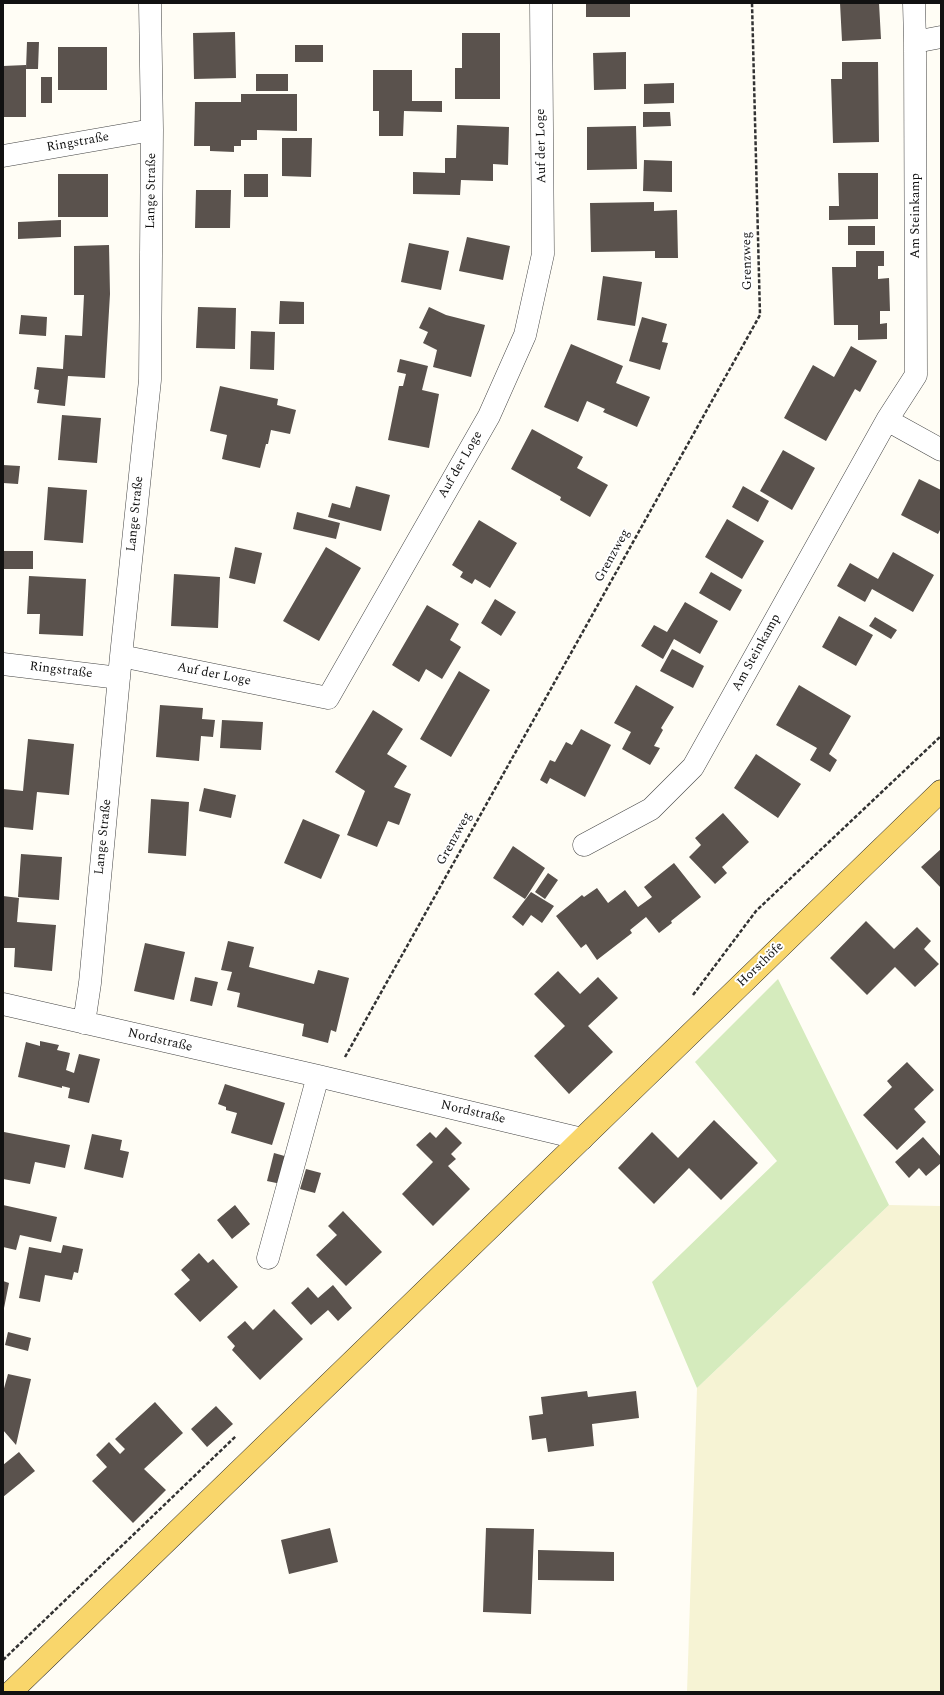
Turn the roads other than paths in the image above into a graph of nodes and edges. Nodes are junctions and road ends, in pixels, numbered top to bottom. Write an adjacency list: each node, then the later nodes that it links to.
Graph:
1 (150, 3): 6 (street, Lange Straße)
2 (541, 3): 10 (street, Auf der Loge)
3 (914, 3): 5 (street, Am Steinkamp)
4 (941, 37): 5 (street)
5 (916, 42): 8 (street, Am Steinkamp)
6 (152, 130): 7 (street, Ringstraße); 10 (street, Lange Straße)
7 (3, 156)
8 (887, 420): 9 (street); 14 (street, Am Steinkamp)
9 (941, 450)
10 (121, 656): 12 (street, Lange Straße)
11 (3, 664): 12 (street, Ringstraße)
12 (119, 678): 16 (street, Lange Straße)
13 (941, 791): 18 (main road, Horsthöfe)
14 (584, 845)
15 (3, 1004): 16 (street, Nordstraße)
16 (84, 1024): 17 (street, Nordstraße)
17 (325, 1078): 18 (street, Nordstraße); 19 (street)
18 (582, 1139): 20 (main road, Horsthöfe)
19 (268, 1258)
20 (11, 1692)

